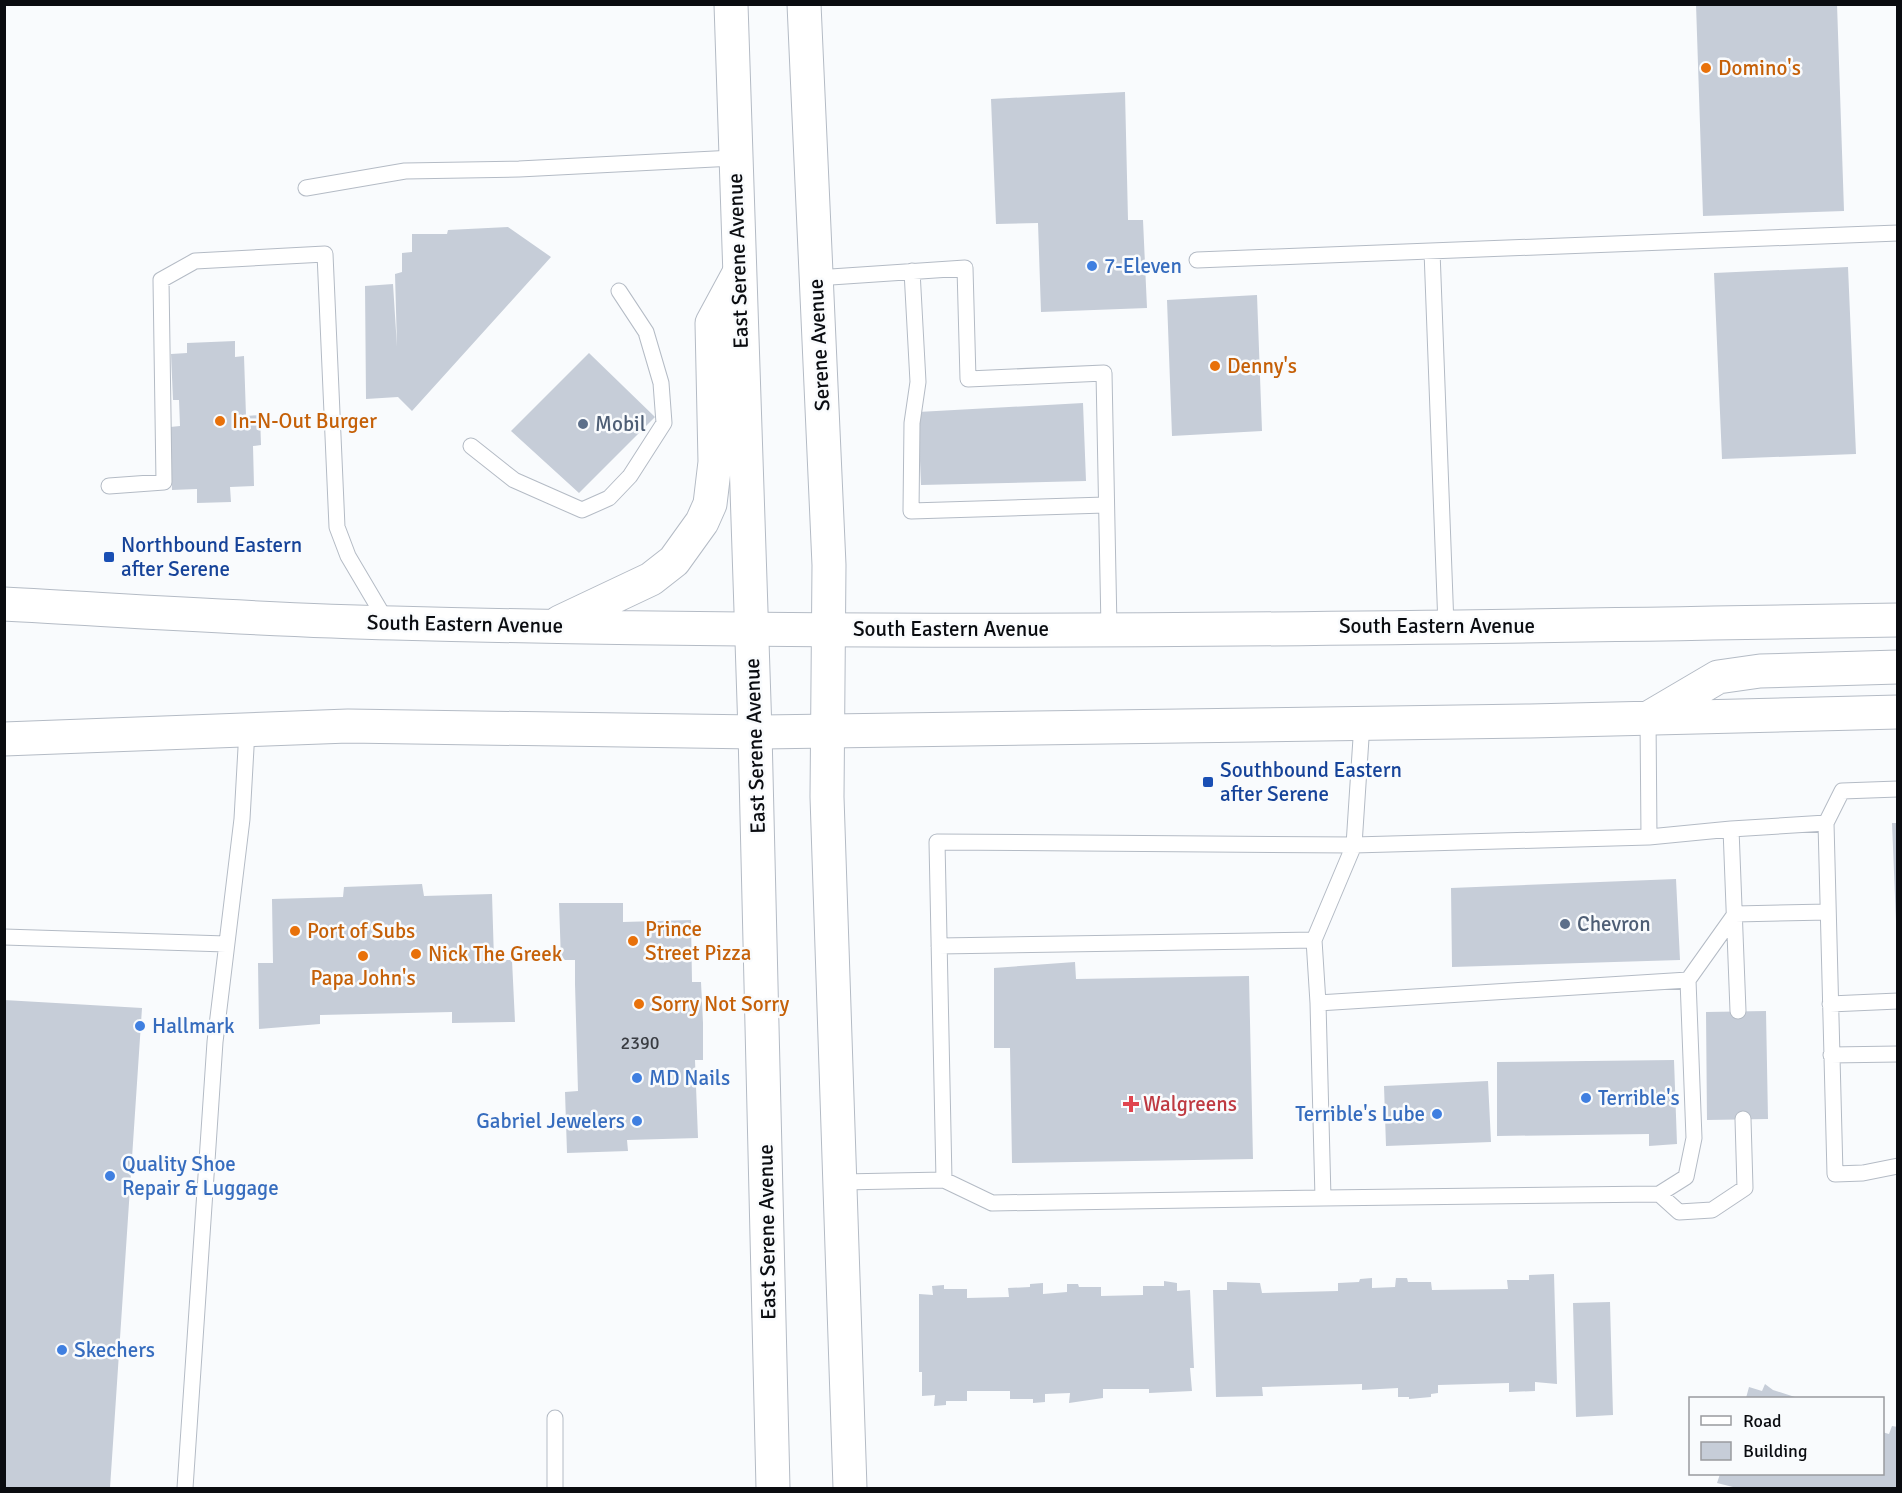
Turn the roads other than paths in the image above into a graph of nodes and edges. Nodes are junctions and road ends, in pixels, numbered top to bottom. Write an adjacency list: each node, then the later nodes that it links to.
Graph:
1 (730, 4): 3 (main road, East Serene Avenue)
2 (804, 4): 10 (main road, Serene Avenue)
3 (734, 158): 4 (lane); 9 (main road, East Serene Avenue)
4 (306, 188)
5 (1898, 232): 6 (lane)
6 (1432, 251): 7 (lane); 18 (lane)
7 (1197, 260)
8 (912, 271): 10 (lane); 14 (lane); 14 (lane)
9 (739, 273): 19 (main road); 21 (main road, East Serene Avenue)
10 (816, 278): 22 (main road, Serene Avenue)
11 (619, 291): 12 (lane)
12 (471, 446)
13 (109, 486): 17 (lane)
14 (1105, 505): 20 (lane)
15 (4, 604): 17 (main road, South Eastern Avenue)
16 (1898, 620): 18 (main road, South Eastern Avenue)
17 (388, 623): 19 (main road, South Eastern Avenue)
18 (1446, 626): 20 (main road, South Eastern Avenue)
19 (550, 627): 21 (main road, South Eastern Avenue)
20 (1109, 628): 22 (main road, South Eastern Avenue)
21 (751, 629): 22 (main road, South Eastern Avenue); 29 (main road, East Serene Avenue)
22 (828, 630): 28 (main road, Serene Avenue)
23 (1898, 667): 25 (main road)
24 (1898, 712): 25 (main road)
25 (1648, 718): 26 (main road); 34 (lane)
26 (1362, 723): 28 (main road); 35 (lane)
27 (247, 730): 29 (main road); 30 (main road); 40 (lane)
28 (828, 730): 29 (main road); 52 (main road)
29 (755, 732): 58 (main road, East Serene Avenue)
30 (4, 739)
31 (1898, 789): 32 (lane)
32 (1826, 823): 33 (lane); 36 (lane)
33 (1731, 829): 34 (lane); 37 (lane)
34 (1649, 837): 35 (lane)
35 (1354, 845): 39 (lane); 41 (lane)
36 (1828, 912): 37 (lane); 45 (lane)
37 (1735, 914): 42 (lane); 46 (lane)
38 (4, 937): 40 (lane)
39 (1314, 940): 41 (lane); 44 (lane)
40 (226, 944): 56 (lane)
41 (939, 946): 51 (lane)
42 (1688, 980): 44 (lane); 53 (lane)
43 (1898, 1001): 45 (lane)
44 (1318, 1003): 54 (lane)
45 (1830, 1004): 48 (lane)
46 (1738, 1011)
47 (1898, 1054): 48 (lane)
48 (1831, 1055): 50 (lane)
49 (1743, 1119): 53 (lane)
50 (1898, 1166)
51 (944, 1180): 52 (lane); 54 (lane)
52 (842, 1182): 59 (main road)
53 (1659, 1194): 54 (lane)
54 (1323, 1198)
55 (555, 1418): 57 (lane)
56 (185, 1488)
57 (555, 1488)
58 (773, 1488)
59 (850, 1488)

